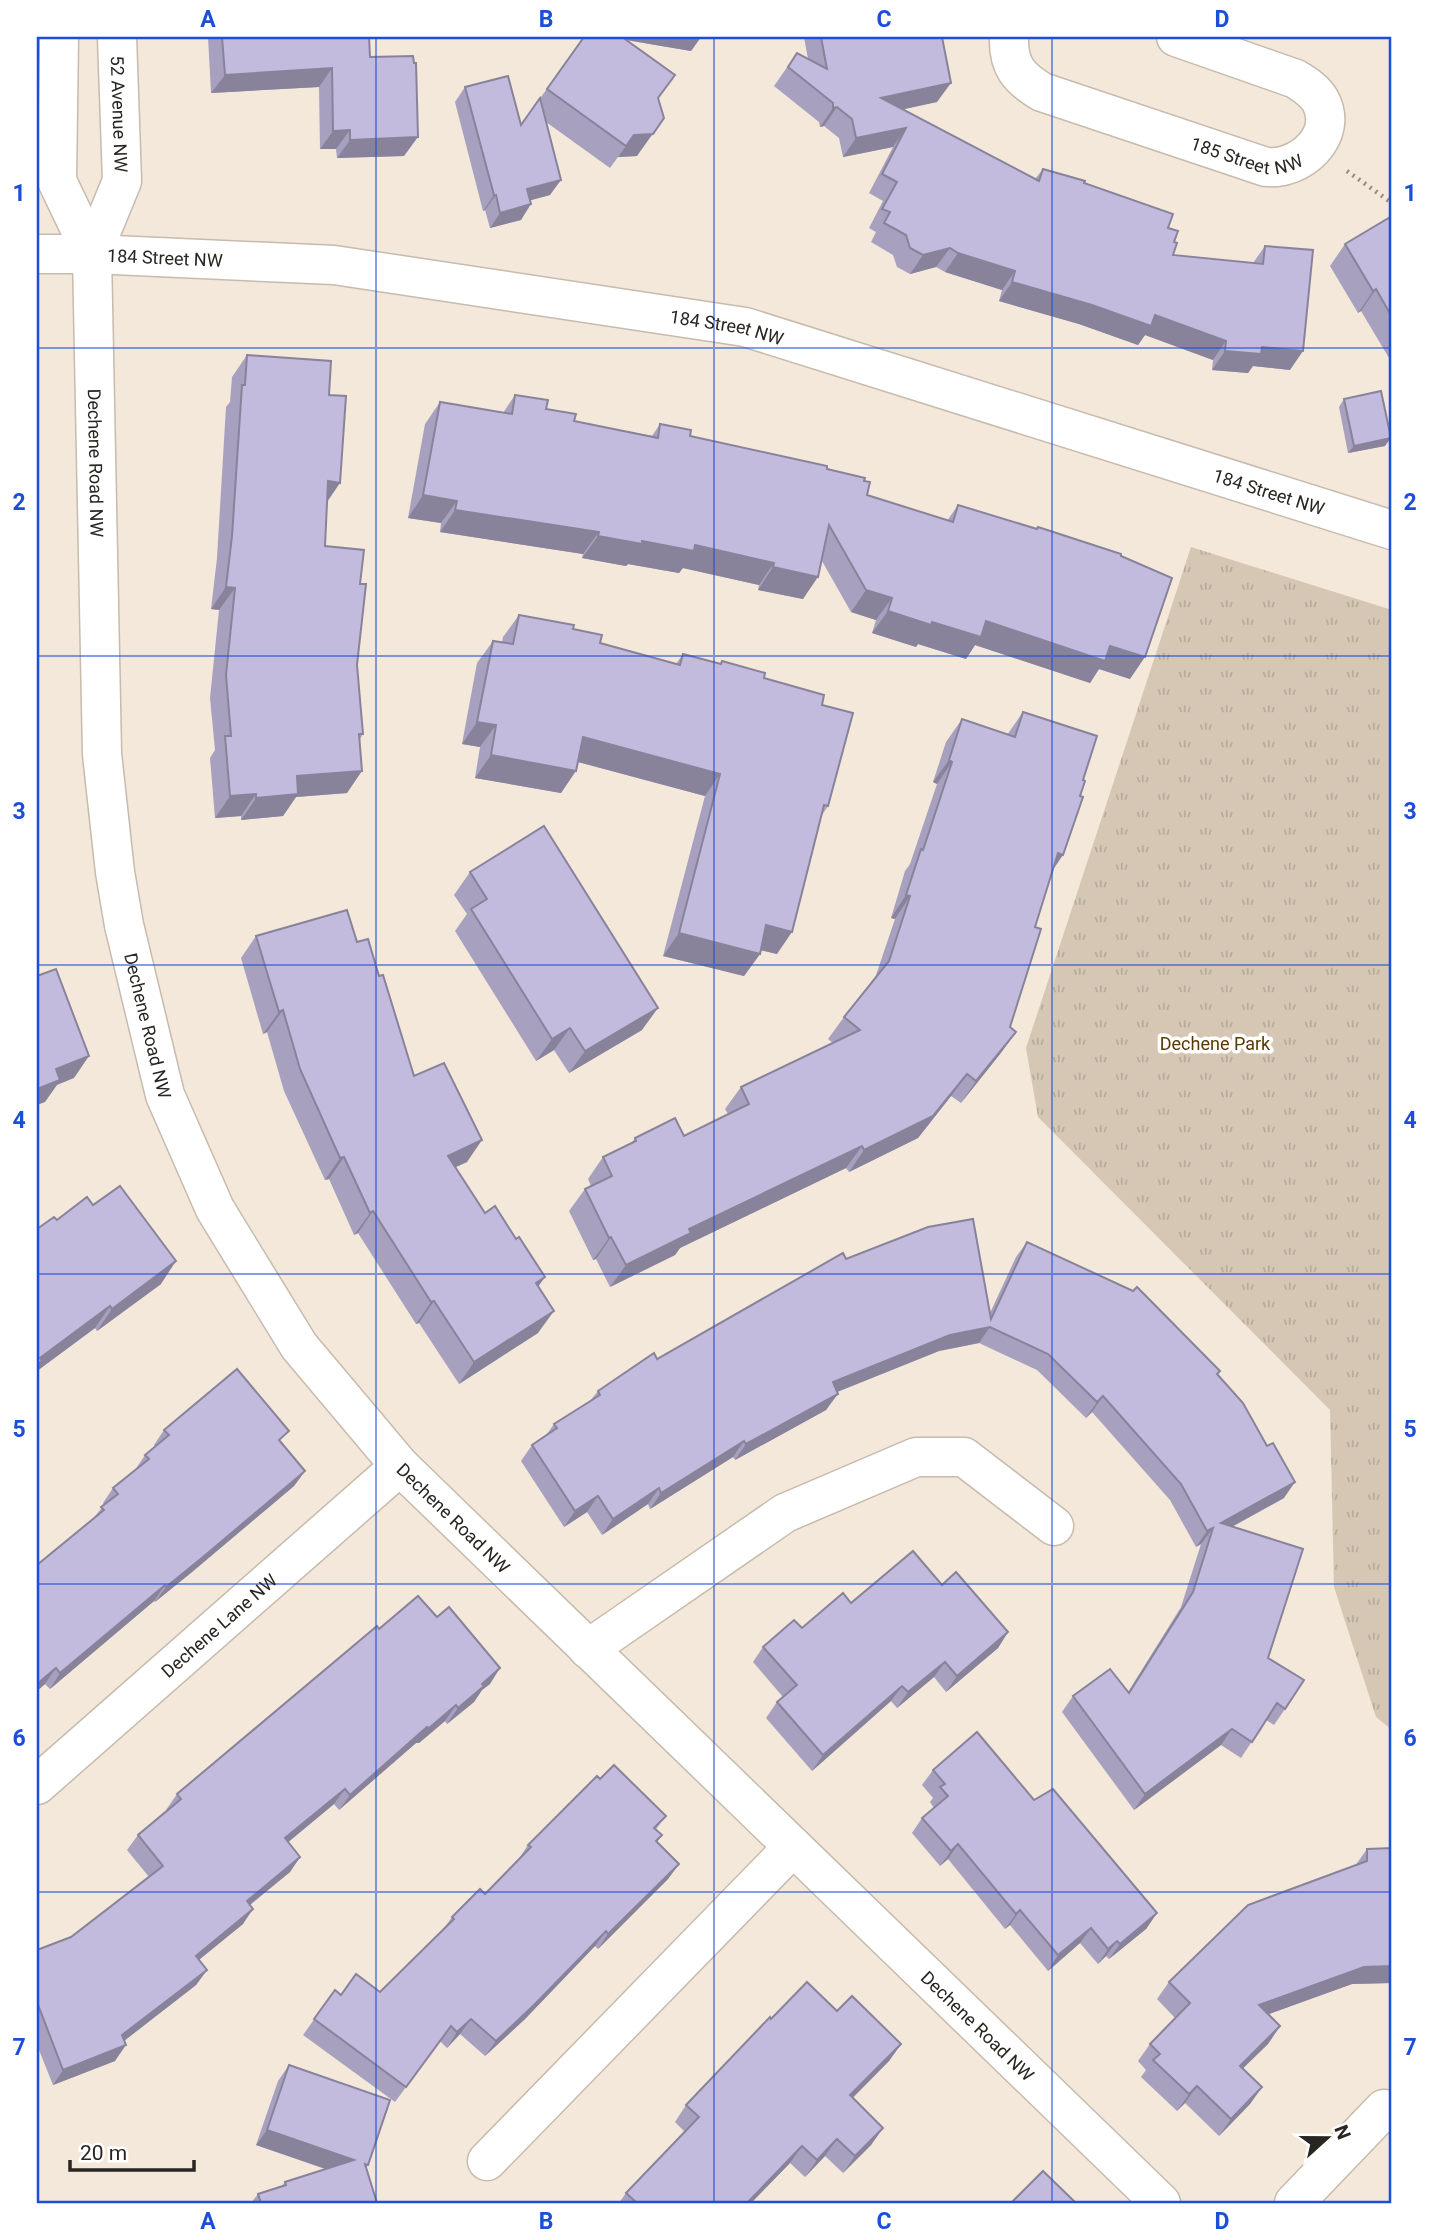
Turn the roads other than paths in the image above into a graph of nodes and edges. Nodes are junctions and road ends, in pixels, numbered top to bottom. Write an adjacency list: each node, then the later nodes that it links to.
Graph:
1 (59, 37): 6 (street)
2 (117, 37): 6 (street, 52 Avenue NW)
3 (1009, 37): 4 (street, 185 Street NW)
4 (1176, 37)
5 (37, 254): 6 (street, 184 Street NW)
6 (92, 254): 7 (street, 184 Street NW); 8 (street, Dechene Road NW)
7 (1392, 530)
8 (400, 1466): 10 (street, Dechene Road NW); 11 (street, Dechene Lane NW)
9 (1054, 1526): 10 (street)
10 (588, 1649): 12 (street, Dechene Road NW)
11 (37, 1785)
12 (793, 1847): 14 (street); 15 (street, Dechene Road NW)
13 (1384, 2109): 16 (street)
14 (487, 2161)
15 (1161, 2203)
16 (1294, 2203)

